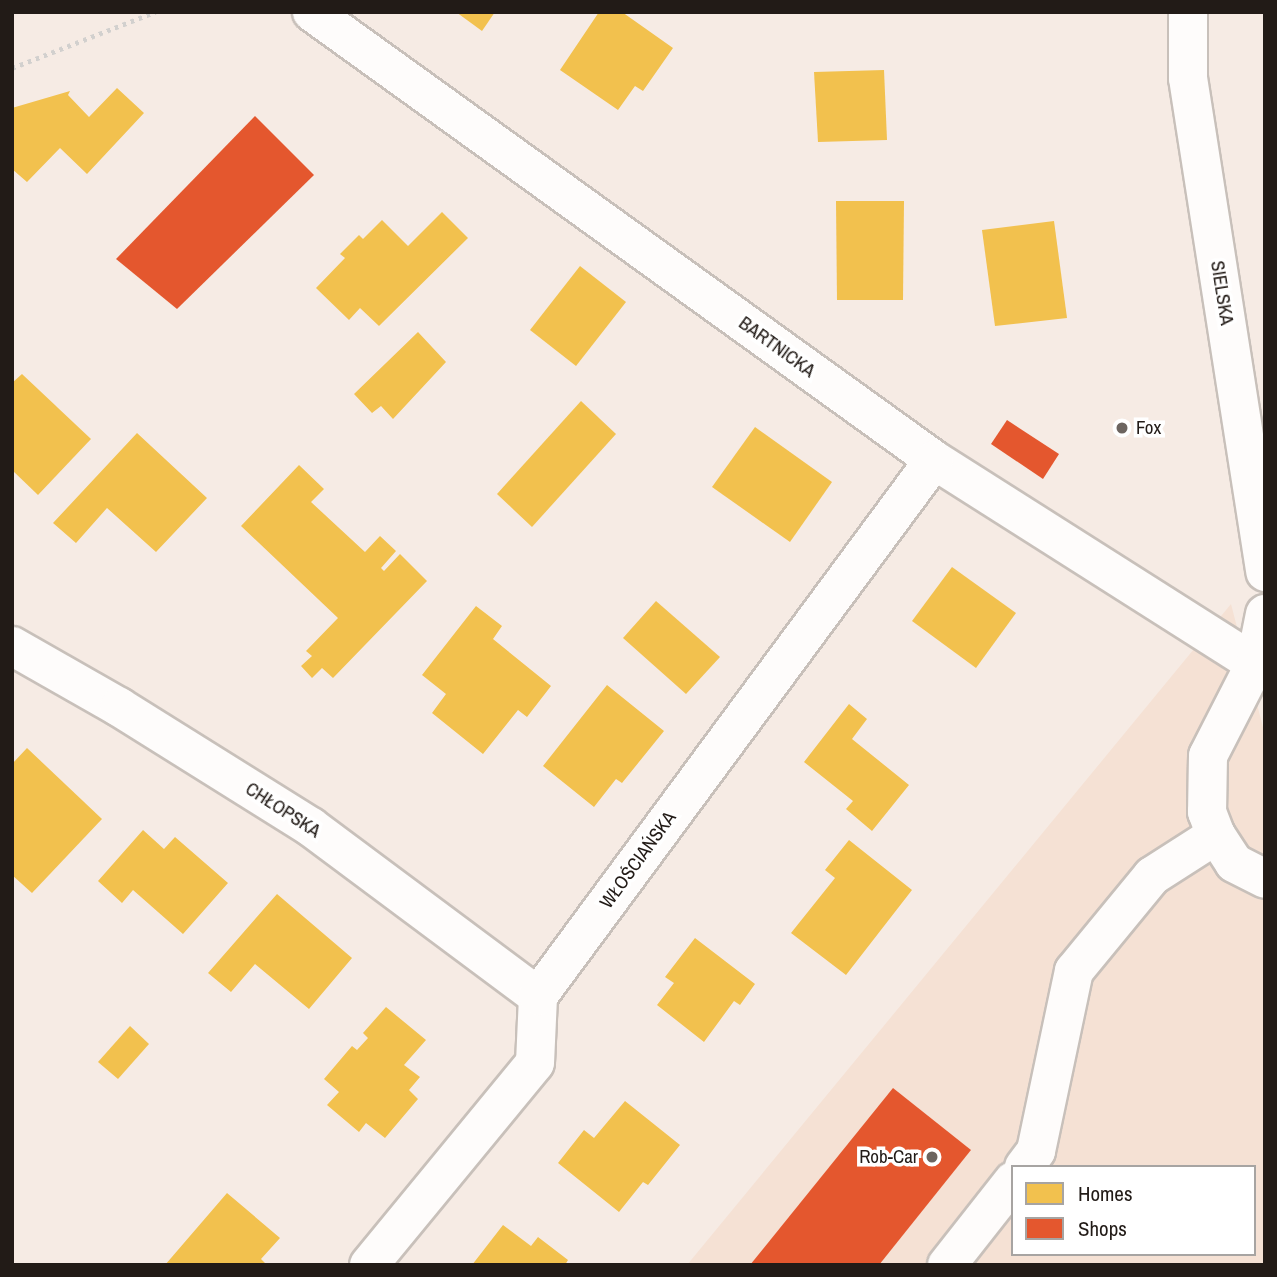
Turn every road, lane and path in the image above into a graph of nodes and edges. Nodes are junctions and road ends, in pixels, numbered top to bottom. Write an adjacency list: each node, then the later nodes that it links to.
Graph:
1 (155, 12): 4 (path)
2 (312, 12): 5 (street, BARTNICKA)
3 (1188, 12): 6 (street, SIELSKA)
4 (12, 68)
5 (934, 460): 9 (street, BARTNICKA); 12 (street, WŁOŚCIAŃSKA)
6 (1265, 572)
7 (1265, 614): 9 (street)
8 (12, 646): 12 (street, CHŁOPSKA)
9 (1255, 664): 10 (street)
10 (1216, 835): 11 (street); 13 (street)
11 (1265, 879)
12 (538, 996): 15 (street)
13 (1026, 1165)
14 (1011, 1184): 16 (street)
15 (369, 1265)
16 (947, 1265)

